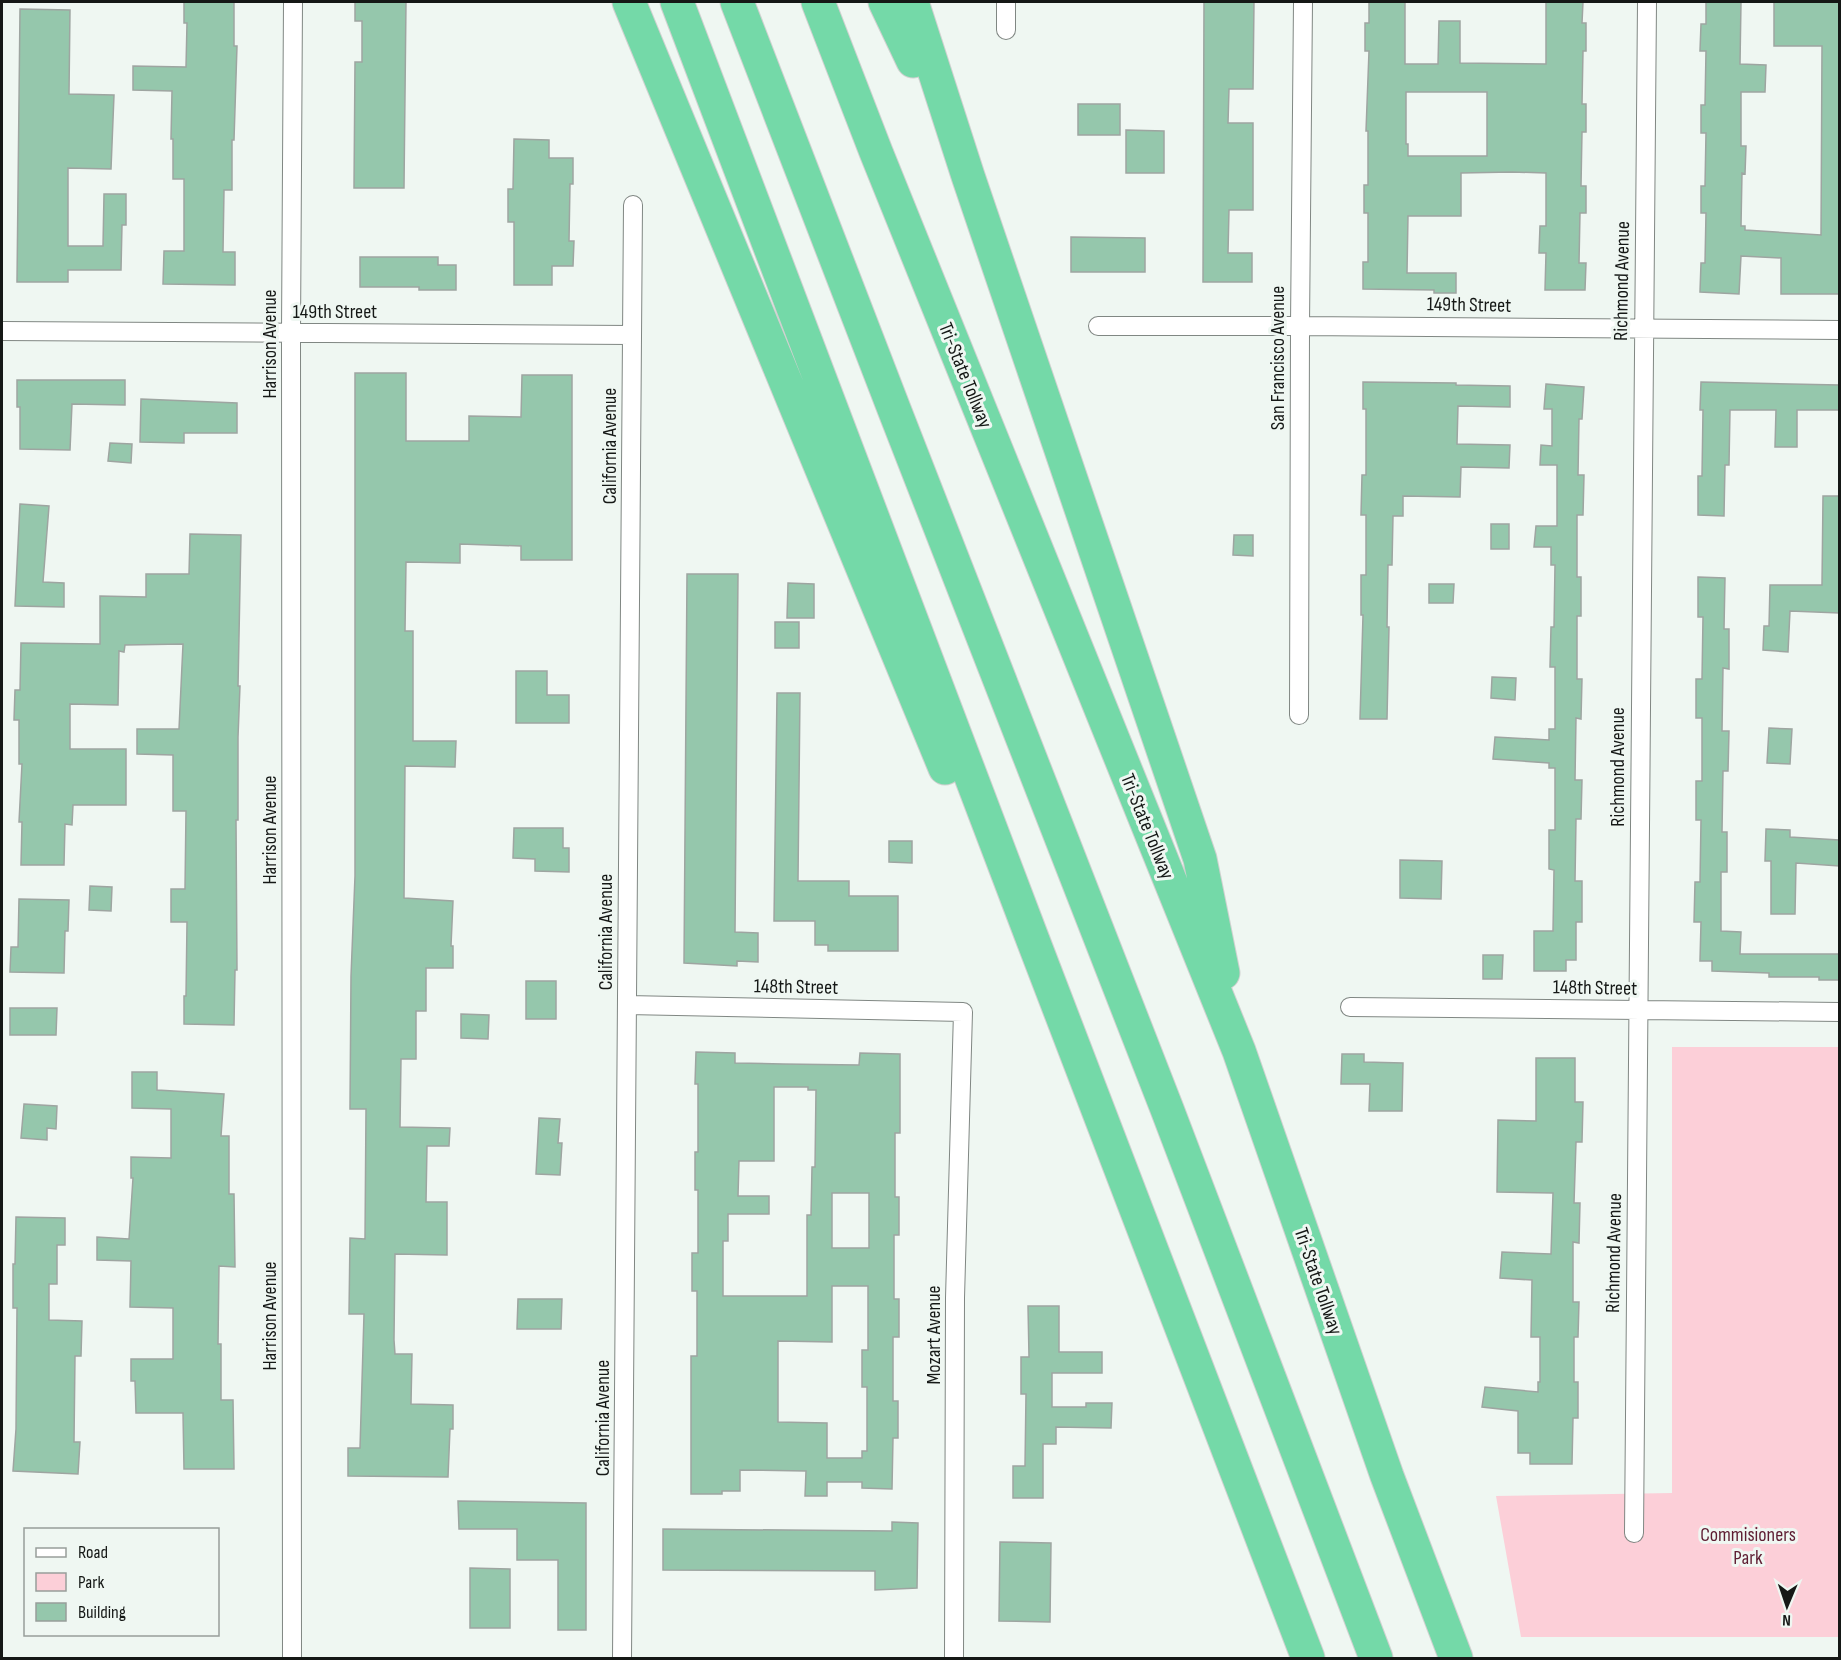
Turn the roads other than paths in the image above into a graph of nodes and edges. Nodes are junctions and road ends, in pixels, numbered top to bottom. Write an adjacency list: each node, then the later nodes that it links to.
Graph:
1 (293, 2): 19 (street, Harrison Avenue)
2 (629, 2): 22 (highway)
3 (677, 2): 22 (highway)
4 (737, 2): 34 (highway)
5 (818, 2): 28 (highway, Tri-State Tollway)
6 (885, 2): 12 (highway)
7 (912, 2): 12 (highway)
8 (1006, 2): 11 (street)
9 (1303, 2): 15 (street, San Francisco Avenue)
10 (1647, 2): 16 (street, Richmond Avenue)
11 (1006, 30)
12 (968, 176): 28 (highway)
13 (633, 205): 20 (street, California Avenue)
14 (1098, 326): 15 (street, 149th Street)
15 (1300, 326): 16 (street, 149th Street); 21 (street, San Francisco Avenue)
16 (1643, 329): 17 (street, 149th Street); 25 (street, Richmond Avenue)
17 (1839, 330)
18 (2, 331): 19 (street, 149th Street)
19 (291, 333): 20 (street, 149th Street); 30 (street, Harrison Avenue)
20 (632, 335): 23 (street, California Avenue)
21 (1299, 715)
22 (1031, 935): 33 (highway)
23 (627, 1005): 26 (street, 148th Street); 31 (street, California Avenue)
24 (1350, 1006): 25 (street, 148th Street)
25 (1638, 1010): 27 (street, 148th Street); 29 (street, Richmond Avenue)
26 (963, 1012): 32 (street, Mozart Avenue)
27 (1839, 1012)
28 (1239, 1051): 35 (highway, Tri-State Tollway)
29 (1634, 1533)
30 (292, 1659)
31 (622, 1659)
32 (954, 1659)
33 (1308, 1659)
34 (1376, 1659)
35 (1456, 1659)

